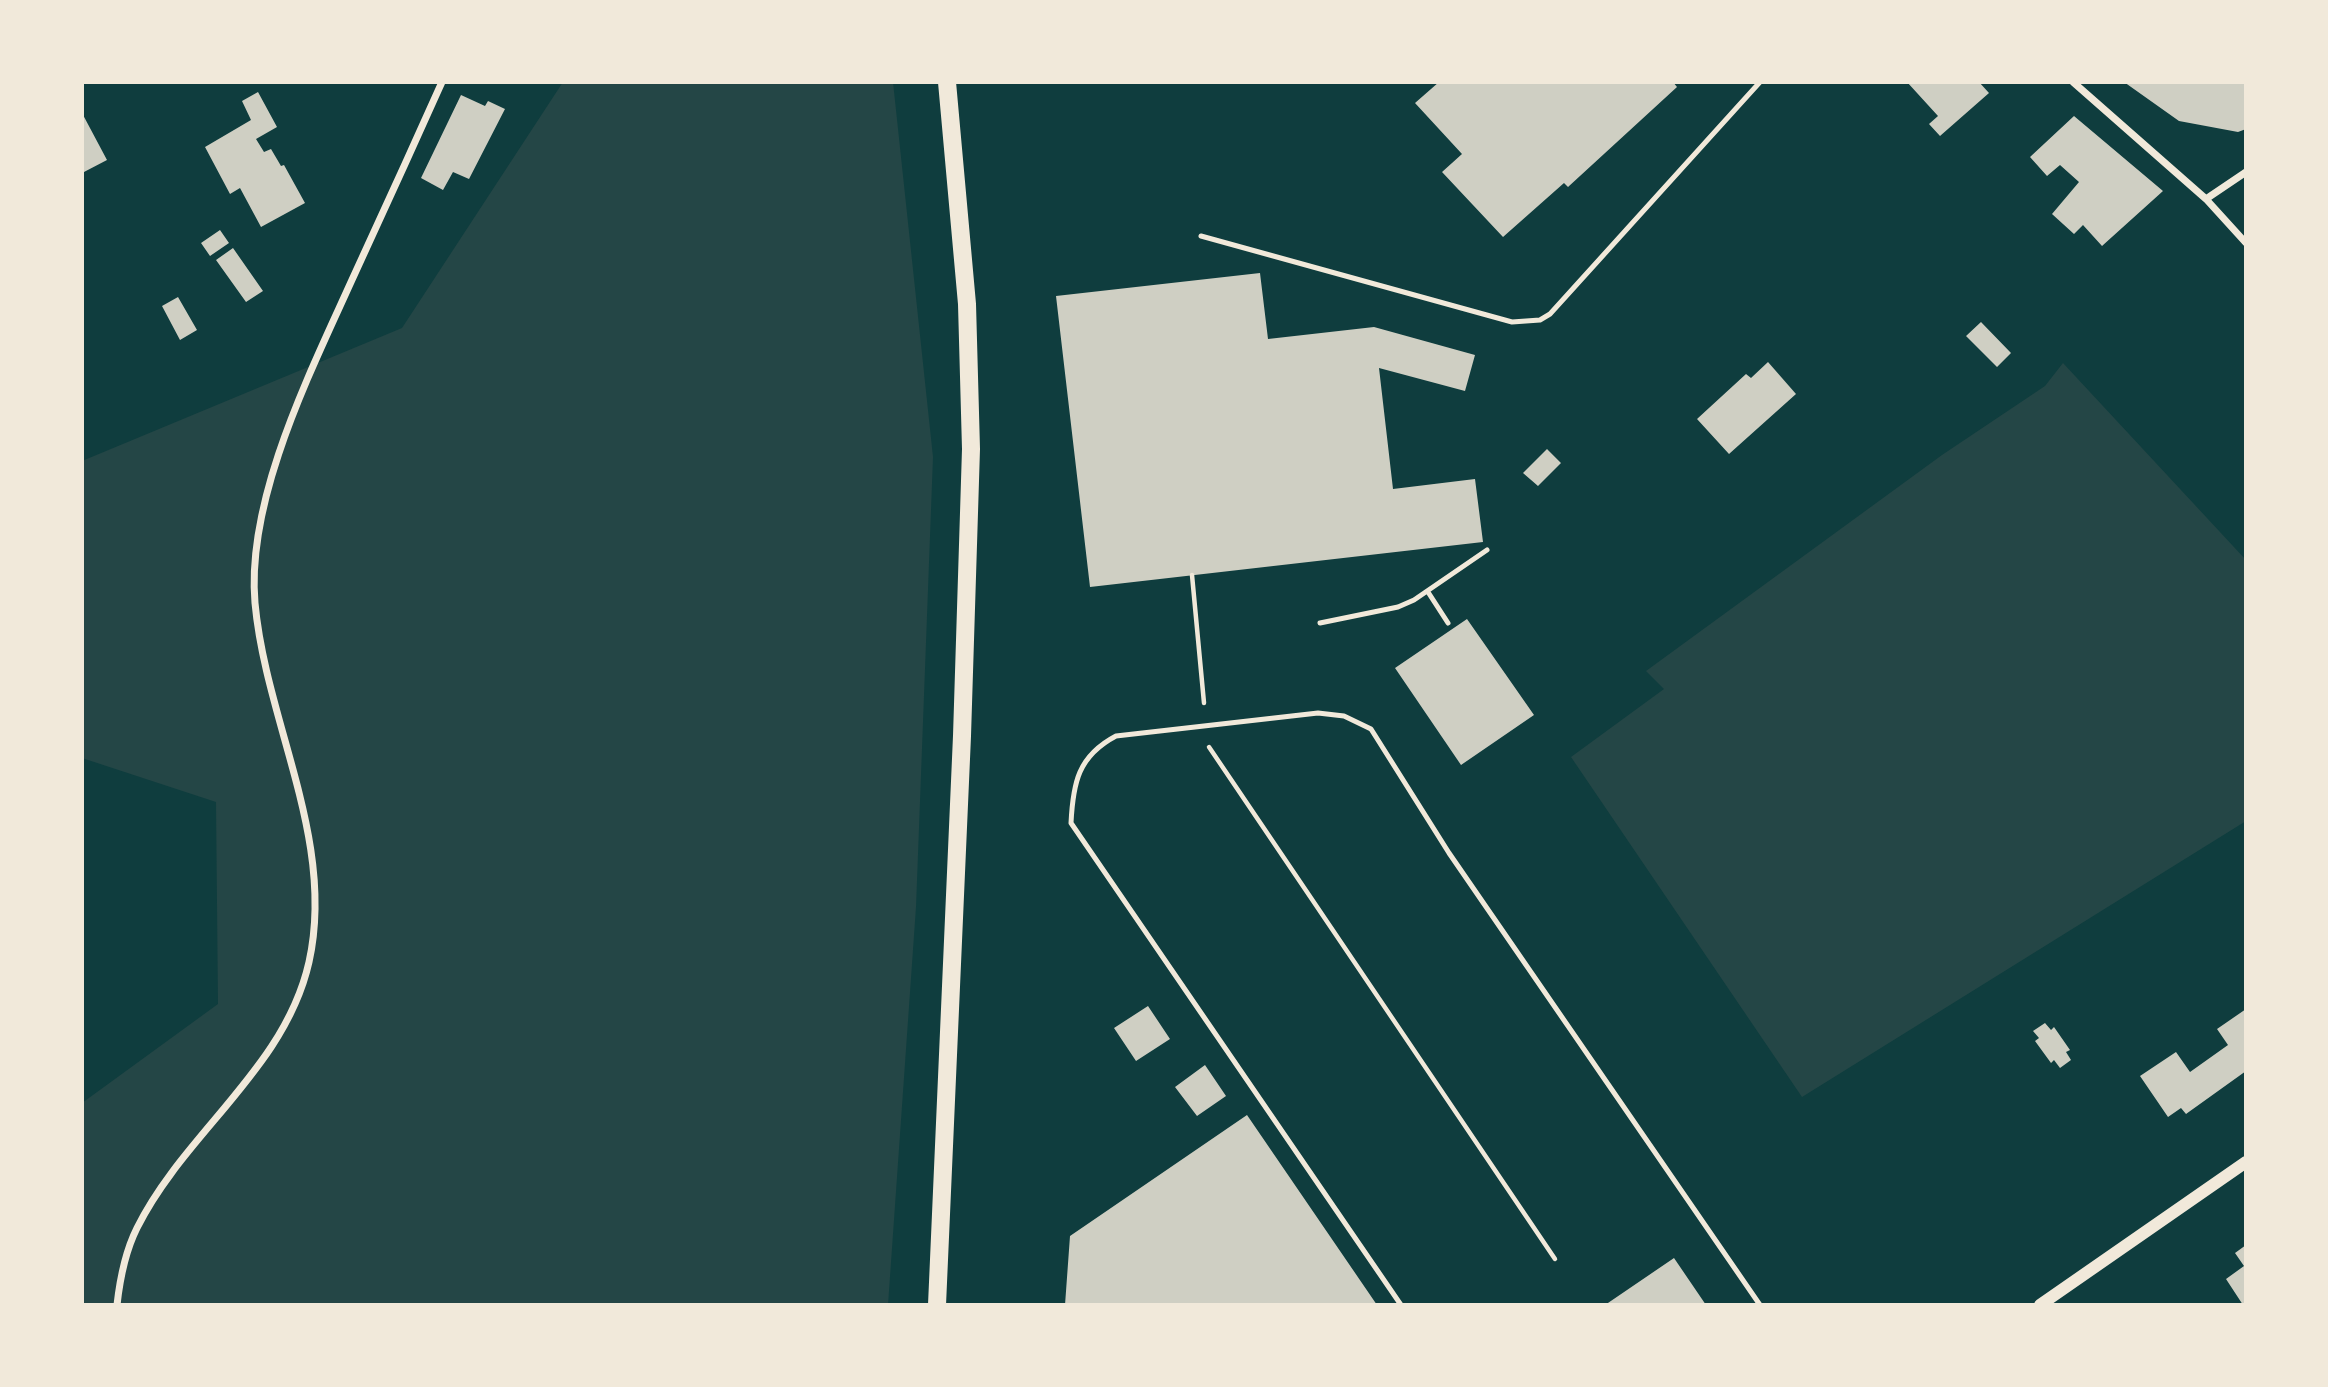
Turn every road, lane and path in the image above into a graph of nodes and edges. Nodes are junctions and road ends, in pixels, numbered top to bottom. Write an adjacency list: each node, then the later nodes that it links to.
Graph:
1 (442, 82): 17 (street)
2 (947, 82): 18 (main road)
3 (1760, 82): 7 (lane)
4 (2073, 82): 6 (street)
5 (2246, 172): 6 (street)
6 (2206, 199): 8 (street)
7 (1200, 236)
8 (2246, 243)
9 (1487, 550): 11 (lane)
10 (1192, 575): 14 (path)
11 (1428, 592): 12 (lane); 13 (lane)
12 (1320, 623)
13 (1448, 623)
14 (1206, 723): 16 (path); 19 (lane); 20 (lane)
15 (2246, 1162): 21 (street)
16 (1555, 1259)
17 (117, 1305)
18 (937, 1305)
19 (1401, 1305)
20 (1760, 1305)
21 (2040, 1305)

